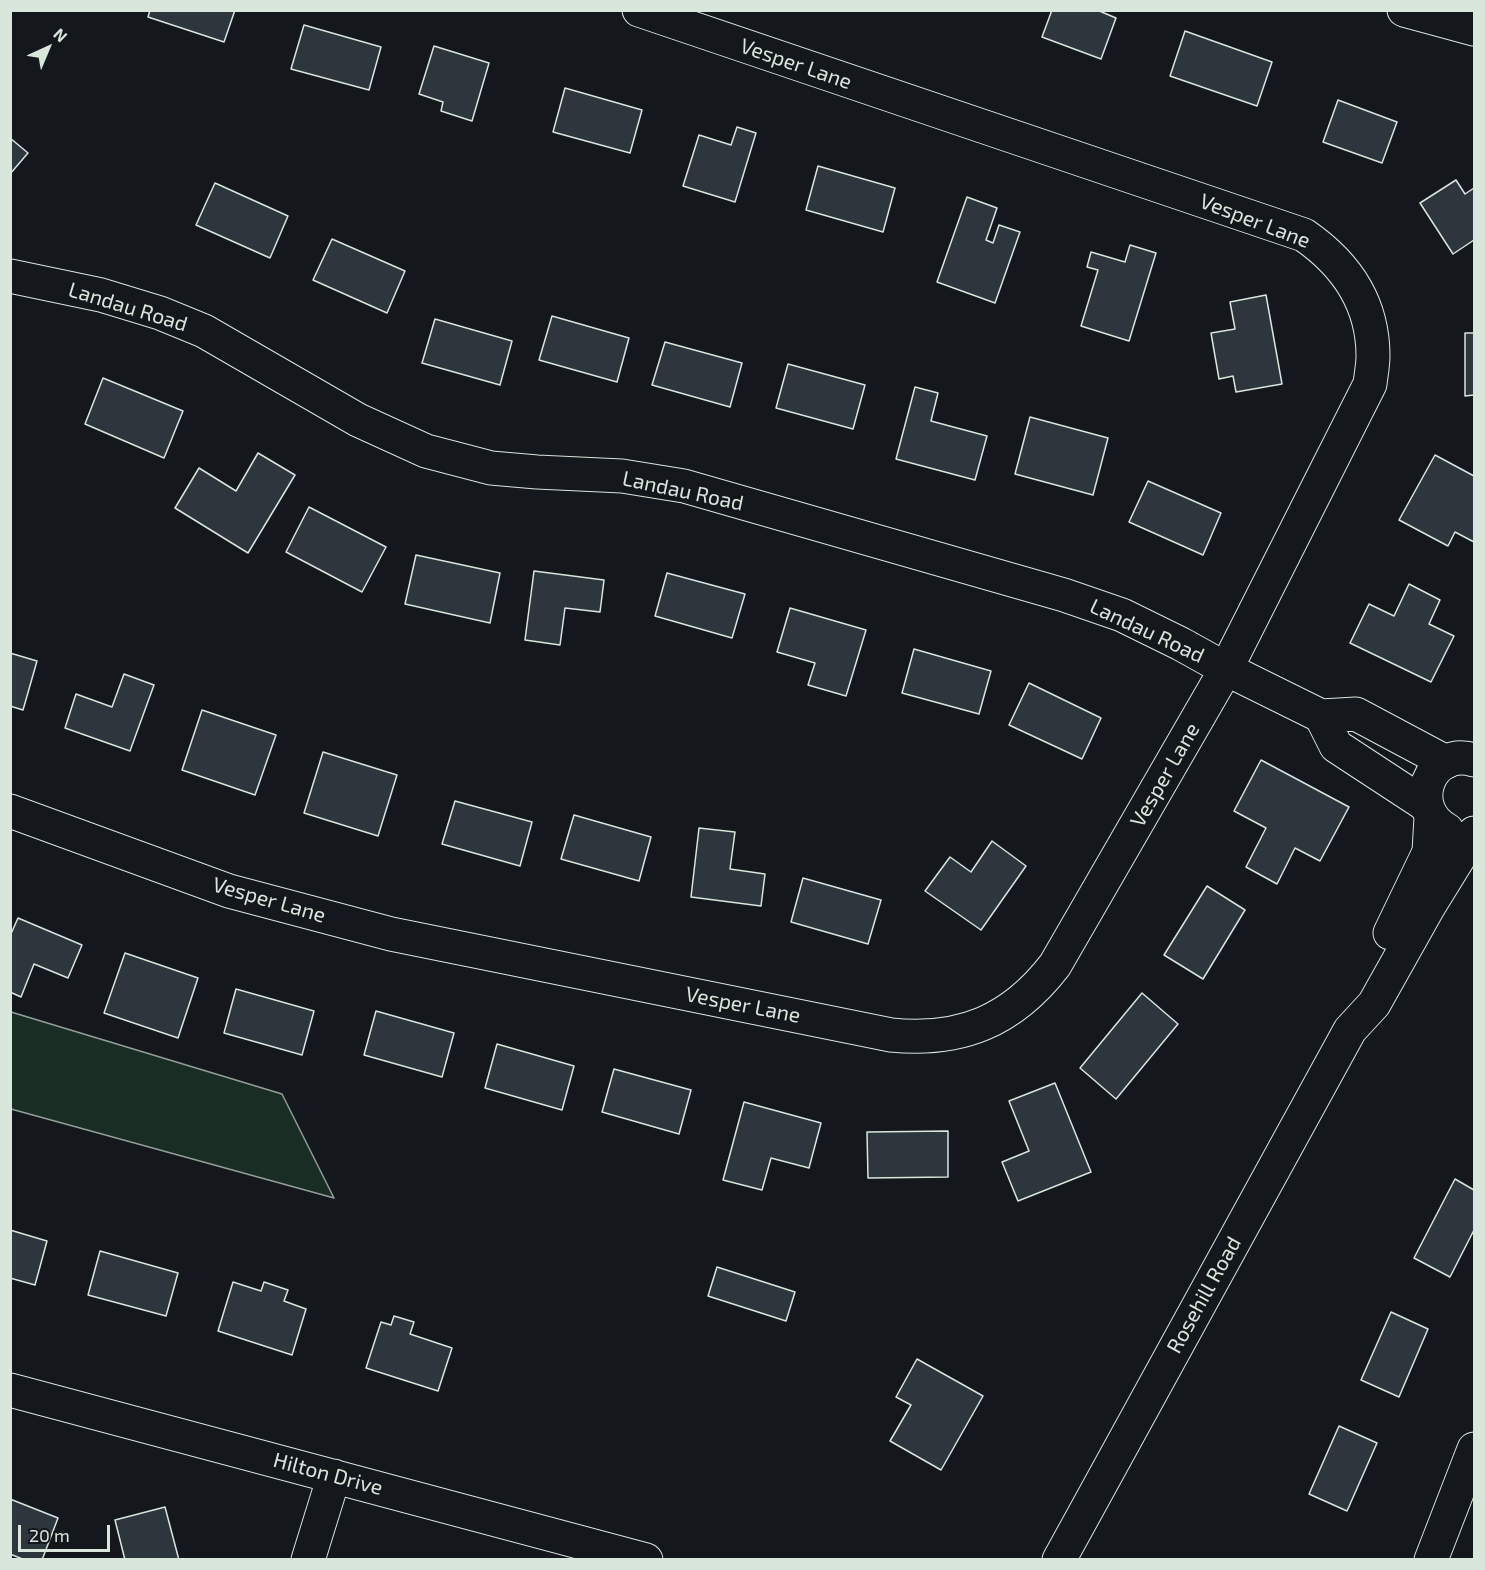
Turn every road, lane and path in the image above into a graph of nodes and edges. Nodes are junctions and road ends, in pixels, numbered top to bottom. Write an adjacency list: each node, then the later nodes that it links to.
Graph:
1 (639, 10): 5 (street, Vesper Lane)
2 (1404, 10): 3 (street)
3 (1474, 29)
4 (10, 276): 5 (street, Landau Road)
5 (1226, 669): 6 (street, Landau Road); 8 (street, Vesper Lane)
6 (1321, 716): 7 (street, Landau Road); 9 (street)
7 (1463, 757): 9 (street, Rosehill Road)
8 (10, 811)
9 (1428, 811): 10 (street); 11 (street, Rosehill Road)
10 (1474, 833): 11 (street, Rosehill Road)
11 (1350, 1030): 17 (street, Rosehill Road)
12 (10, 1390): 14 (street, Hilton Drive)
13 (1474, 1449): 18 (street)
14 (334, 1476): 15 (street); 16 (street, Hilton Drive)
15 (308, 1560)
16 (646, 1560)
17 (1059, 1560)
18 (1431, 1560)

